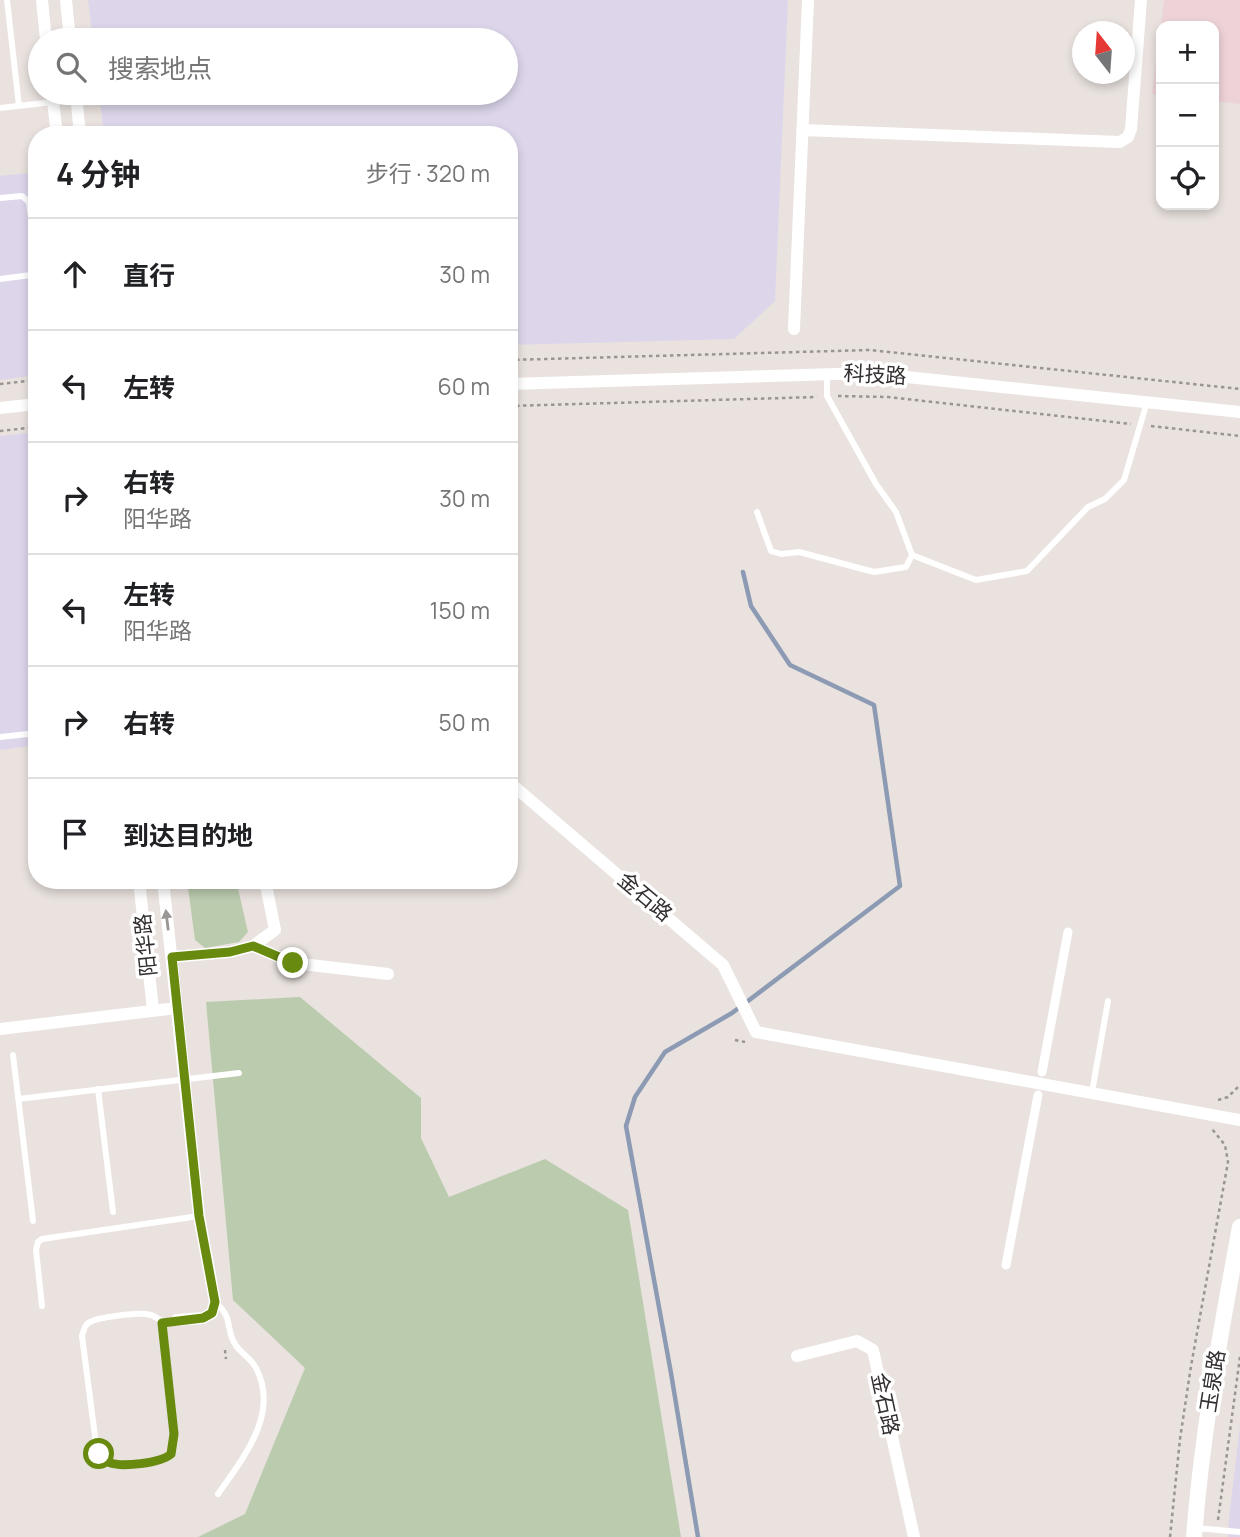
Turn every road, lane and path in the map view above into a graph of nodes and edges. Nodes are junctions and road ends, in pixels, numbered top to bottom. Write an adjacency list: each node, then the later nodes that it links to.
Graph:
1 (6, 0): 11 (lane)
2 (42, 0): 6 (street)
3 (65, 0): 7 (street)
4 (808, 0): 15 (street)
5 (1142, 0): 15 (street)
6 (45, 28)
7 (68, 28)
8 (28, 104): 11 (lane)
9 (57, 105): 13 (street)
10 (77, 105): 14 (street)
11 (19, 106): 12 (lane)
12 (0, 108)
13 (57, 126)
14 (79, 126)
15 (802, 130): 20 (street)
16 (0, 198): 17 (lane)
17 (28, 201)
18 (28, 275): 19 (lane)
19 (0, 279)
20 (794, 330)
21 (827, 373): 24 (street, 科技路); 25 (lane); 26 (street, 科技路)
22 (28, 381): 23 (path)
23 (0, 384)
24 (518, 384)
25 (827, 396): 28 (path); 33 (path); 35 (lane)
26 (1147, 402): 30 (street, 科技路); 35 (lane)
27 (28, 405): 29 (street)
28 (518, 407)
29 (0, 408)
30 (1240, 412)
31 (28, 428): 32 (path)
32 (0, 431)
33 (1240, 436)
34 (757, 512): 35 (lane)
35 (912, 555)
36 (28, 734): 37 (lane)
37 (0, 737)
38 (518, 790): 50 (street, 金石路)
39 (140, 889): 48 (street, 阳华路)
40 (164, 889): 44 (street, 阳华路, one-way to 40)
41 (267, 889): 43 (street)
42 (1068, 932): 53 (street)
43 (253, 946): 44 (street); 45 (street)
44 (172, 957): 47 (street, 阳华路)
45 (388, 974)
46 (1108, 1001): 57 (lane)
47 (177, 1008): 48 (street); 55 (street, 阳华路)
48 (153, 1010): 49 (street)
49 (0, 1029)
50 (752, 1037): 51 (path); 57 (street)
51 (735, 1040)
52 (13, 1055): 59 (lane)
53 (1042, 1072)
54 (240, 1073): 55 (lane)
55 (184, 1079): 56 (lane); 63 (street, 阳华路)
56 (99, 1089): 59 (lane); 62 (lane)
57 (1091, 1093): 60 (street)
58 (1038, 1095): 66 (street)
59 (18, 1099): 64 (lane)
60 (1240, 1119)
61 (1206, 1126): 78 (path)
62 (113, 1212)
63 (199, 1216): 67 (street, 阳华路); 68 (lane)
64 (33, 1221)
65 (1239, 1235): 76 (street, 玉泉路)
66 (1006, 1265)
67 (215, 1302): 69 (street); 73 (lane)
68 (42, 1306)
69 (177, 1320): 70 (lane)
70 (162, 1323): 70 (lane)
71 (797, 1356): 77 (street, 金石路)
72 (1240, 1357): 74 (path)
73 (218, 1494)
74 (1218, 1527)
75 (1240, 1532): 76 (lane)
76 (1194, 1533)
77 (914, 1537)
78 (1170, 1537)

